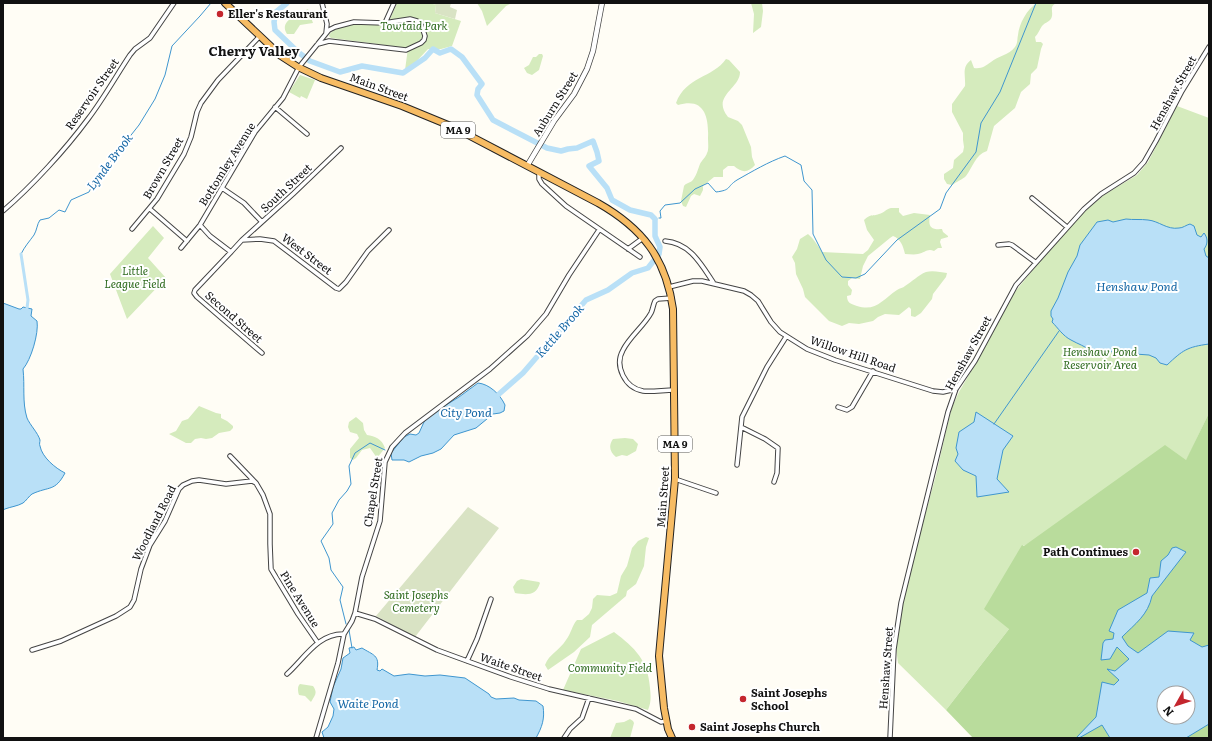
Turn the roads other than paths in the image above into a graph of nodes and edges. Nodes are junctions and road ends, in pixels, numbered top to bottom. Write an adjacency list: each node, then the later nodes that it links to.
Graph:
1 (174, 3): 22 (street, Reservoir Street)
2 (225, 3): 8 (highway, Main Street / MA 9)
3 (322, 3): 7 (street)
4 (394, 3): 6 (street)
5 (602, 3): 15 (street, Auburn Street)
6 (385, 23): 7 (street); 9 (street)
7 (326, 34): 9 (street, Bottomley Avenue)
8 (260, 36): 11 (highway, Main Street / MA 9); 21 (street, Brown Street)
9 (318, 44): 11 (street, Bottomley Avenue)
10 (1209, 47): 25 (street, Henshaw Street)
11 (299, 67): 12 (street, Bottomley Avenue); 15 (highway, Main Street / MA 9)
12 (276, 107): 13 (street); 18 (street, Bottomley Avenue)
13 (307, 134)
14 (341, 148): 23 (street, South Street)
15 (527, 166): 16 (highway, Main Street / MA 9)
16 (539, 172): 17 (highway, Main Street / MA 9); 19 (street)
17 (546, 175): 19 (street); 29 (highway, Main Street / MA 9)
18 (222, 188): 23 (street); 24 (street, Bottomley Avenue)
19 (547, 188): 28 (street)
20 (1032, 198): 25 (street)
21 (150, 209): 26 (street, Brown Street); 31 (street)
22 (3, 211)
23 (262, 222): 30 (street, South Street)
24 (200, 225): 31 (street, Bottomley Avenue); 36 (street)
25 (1067, 227): 38 (street, Henshaw Street)
26 (132, 229)
27 (389, 230): 30 (street, West Street)
28 (599, 230): 35 (street); 58 (street, Chapel Street)
29 (644, 238): 35 (street); 42 (highway, Main Street / MA 9)
30 (242, 240): 36 (street)
31 (187, 241): 34 (street, Bottomley Avenue)
32 (665, 241): 39 (street)
33 (998, 245): 38 (street)
34 (181, 248)
35 (628, 249): 37 (street)
36 (231, 252): 45 (street, Second Street)
37 (640, 257)
38 (1035, 262): 47 (street, Henshaw Street)
39 (707, 273): 40 (street); 41 (street)
40 (699, 281): 41 (street, Willow Hill Road); 42 (street, Willow Hill Road)
41 (713, 282): 44 (street, Willow Hill Road)
42 (669, 287): 43 (highway, Main Street / MA 9)
43 (672, 298): 48 (highway, Main Street / MA 9); 48 (street)
44 (786, 337): 46 (street, Willow Hill Road); 50 (street)
45 (262, 353)
46 (873, 371): 47 (street, Willow Hill Road); 49 (street)
47 (956, 389): 69 (street, Henshaw Street)
48 (674, 390): 53 (highway, Main Street / MA 9)
49 (838, 407)
50 (741, 427): 52 (street); 54 (street)
51 (230, 456): 55 (street, Pine Avenue)
52 (737, 465)
53 (675, 479): 56 (street); 65 (highway, Main Street / MA 9)
54 (774, 482)
55 (256, 483): 60 (street, Pine Avenue); 61 (street, Woodland Road)
56 (716, 493)
57 (491, 599): 62 (street)
58 (355, 613): 59 (street, Chapel Street); 62 (street, Waite Street)
59 (344, 634): 60 (street); 66 (street, Chapel Street)
60 (318, 643): 63 (street)
61 (32, 650)
62 (467, 661): 64 (street, Waite Street)
63 (287, 674)
64 (589, 698): 65 (street, Waite Street); 67 (street)
65 (666, 721): 68 (highway, Main Street / MA 9)
66 (316, 738)
67 (564, 738)
68 (672, 738)
69 (890, 738)

